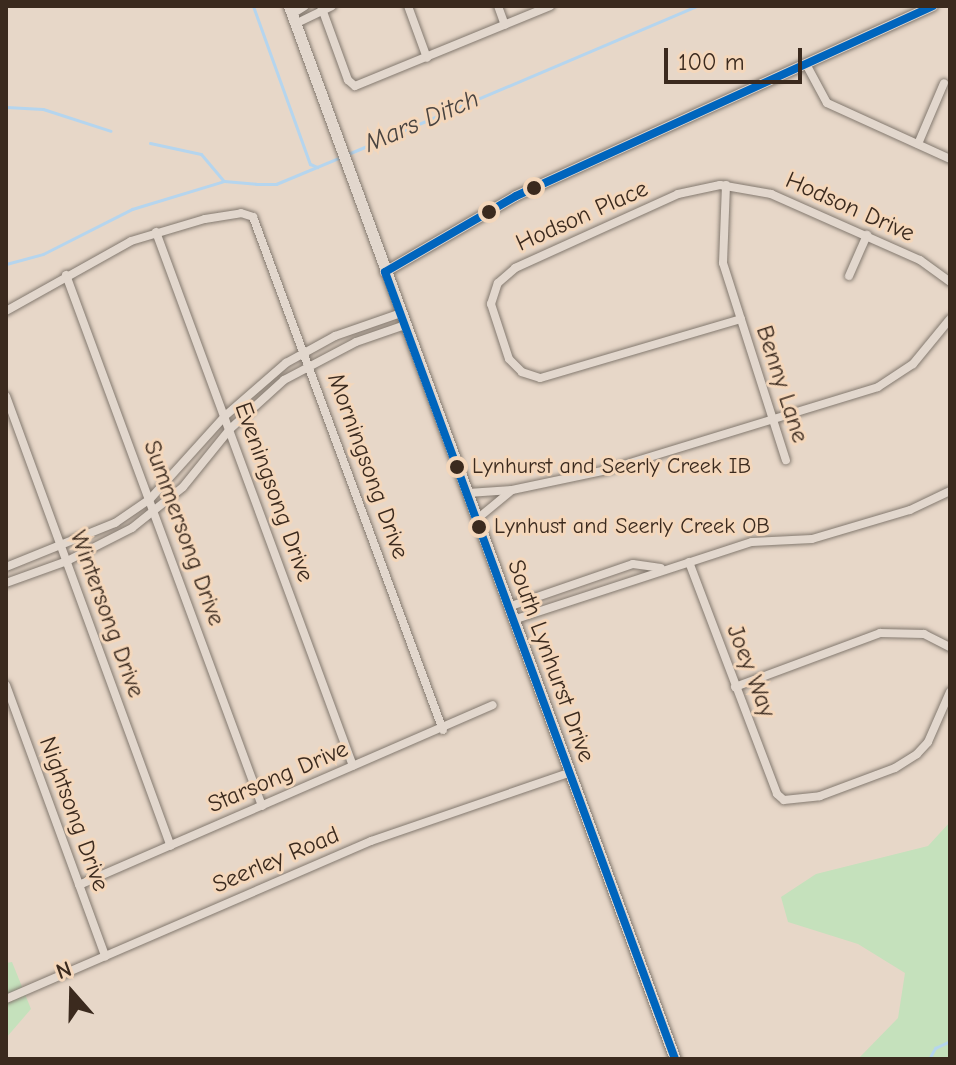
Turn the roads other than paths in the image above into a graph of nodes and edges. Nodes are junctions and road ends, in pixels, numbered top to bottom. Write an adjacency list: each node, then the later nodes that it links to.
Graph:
1 (305, 6): 8 (street)
2 (332, 6): 7 (street)
3 (408, 6): 10 (street)
4 (498, 6): 9 (street)
5 (550, 6): 9 (street)
6 (933, 6): 11 (street)
7 (322, 9): 8 (street); 10 (street)
8 (292, 15): 18 (main road, South Lynhurst Drive)
9 (505, 25): 10 (street)
10 (427, 58)
11 (806, 64): 13 (street); 18 (street)
12 (944, 83): 13 (street)
13 (918, 144): 14 (street)
14 (950, 159)
15 (726, 185): 17 (street, Hodson Drive); 24 (street, Benny Lane); 24 (street, Hodson Place)
16 (156, 232): 19 (street); 27 (street, Morningsong Drive); 30 (street, Eveningsong Drive)
17 (867, 235): 20 (street); 21 (street, Hodson Drive)
18 (385, 272): 23 (main road, South Lynhurst Drive)
19 (66, 275): 22 (street); 37 (street, Summersong Drive)
20 (849, 276)
21 (950, 282)
22 (6, 311)
23 (401, 313): 26 (main road, South Lynhurst Drive); 27 (street)
24 (741, 319): 31 (street, Benny Lane)
25 (950, 319): 31 (street)
26 (405, 325): 28 (street); 36 (main road, South Lynhurst Drive)
27 (305, 350): 28 (street, Morningsong Drive); 30 (street)
28 (310, 364): 32 (street); 53 (street, Morningsong Drive)
29 (6, 396): 40 (street, Wintersong Drive)
30 (225, 416): 32 (street, Eveningsong Drive); 37 (street)
31 (772, 419): 33 (street, Benny Lane); 34 (street)
32 (230, 429): 38 (street); 54 (street, Eveningsong Drive)
33 (786, 460)
34 (512, 490): 36 (street); 39 (street)
35 (950, 491): 42 (street)
36 (468, 493): 39 (main road, South Lynhurst Drive)
37 (150, 499): 38 (street, Summersong Drive); 40 (street)
38 (155, 511): 41 (street); 56 (street, Summersong Drive)
39 (477, 519): 46 (main road, South Lynhurst Drive)
40 (62, 548): 41 (street, Wintersong Drive); 43 (street)
41 (67, 561): 45 (street); 57 (street, Wintersong Drive)
42 (689, 562): 44 (street); 50 (street, Joey Way)
43 (6, 567)
44 (666, 569): 46 (street); 47 (street)
45 (6, 583)
46 (508, 607): 47 (main road, South Lynhurst Drive)
47 (513, 620): 55 (main road, South Lynhurst Drive)
48 (950, 647): 50 (street)
49 (6, 685): 58 (street, Nightsong Drive)
50 (735, 687): 51 (street, Joey Way)
51 (950, 692)
52 (492, 705): 53 (street, Starsong Drive)
53 (443, 730): 54 (street, Starsong Drive)
54 (353, 766): 56 (street, Starsong Drive)
55 (568, 773): 59 (street, Seerley Road); 61 (main road, South Lynhurst Drive)
56 (262, 806): 57 (street, Starsong Drive)
57 (171, 846): 58 (street, Starsong Drive)
58 (79, 885): 59 (street, Nightsong Drive)
59 (105, 956): 60 (street, Seerley Road)
60 (6, 999)
61 (675, 1059)

